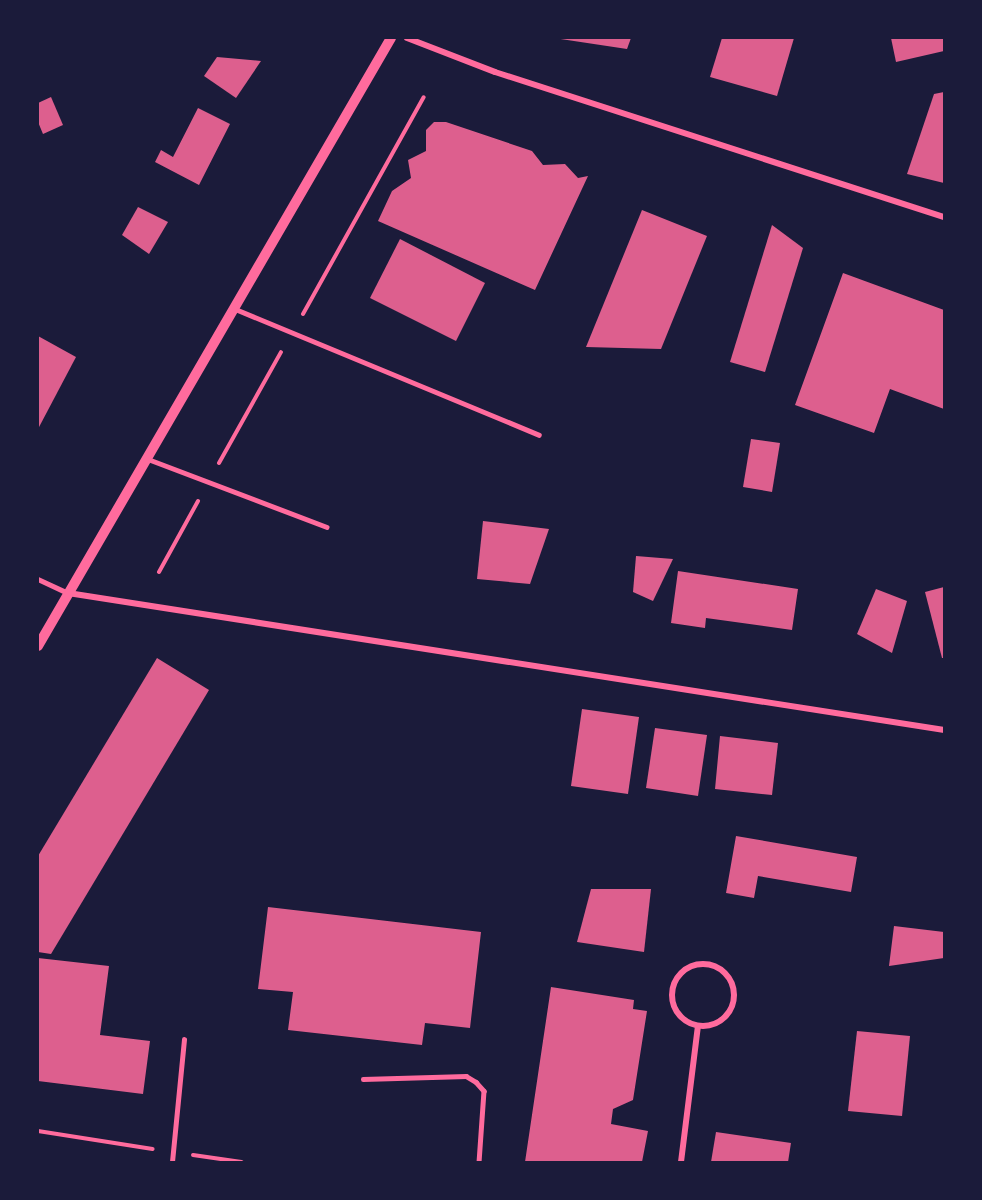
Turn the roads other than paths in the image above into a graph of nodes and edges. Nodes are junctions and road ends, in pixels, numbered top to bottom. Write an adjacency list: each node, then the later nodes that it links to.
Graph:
1 (391, 38): 4 (street)
2 (406, 38): 3 (street)
3 (945, 217)
4 (234, 308): 5 (lane); 6 (street)
5 (539, 435)
6 (146, 458): 7 (lane); 9 (street)
7 (327, 526)
8 (38, 579): 9 (lane)
9 (68, 593): 10 (street); 11 (street)
10 (38, 646)
11 (945, 730)
12 (698, 1026): 12 (street); 17 (street)
13 (184, 1040): 15 (lane)
14 (363, 1079): 16 (lane)
15 (172, 1162)
16 (479, 1162)
17 (681, 1162)

